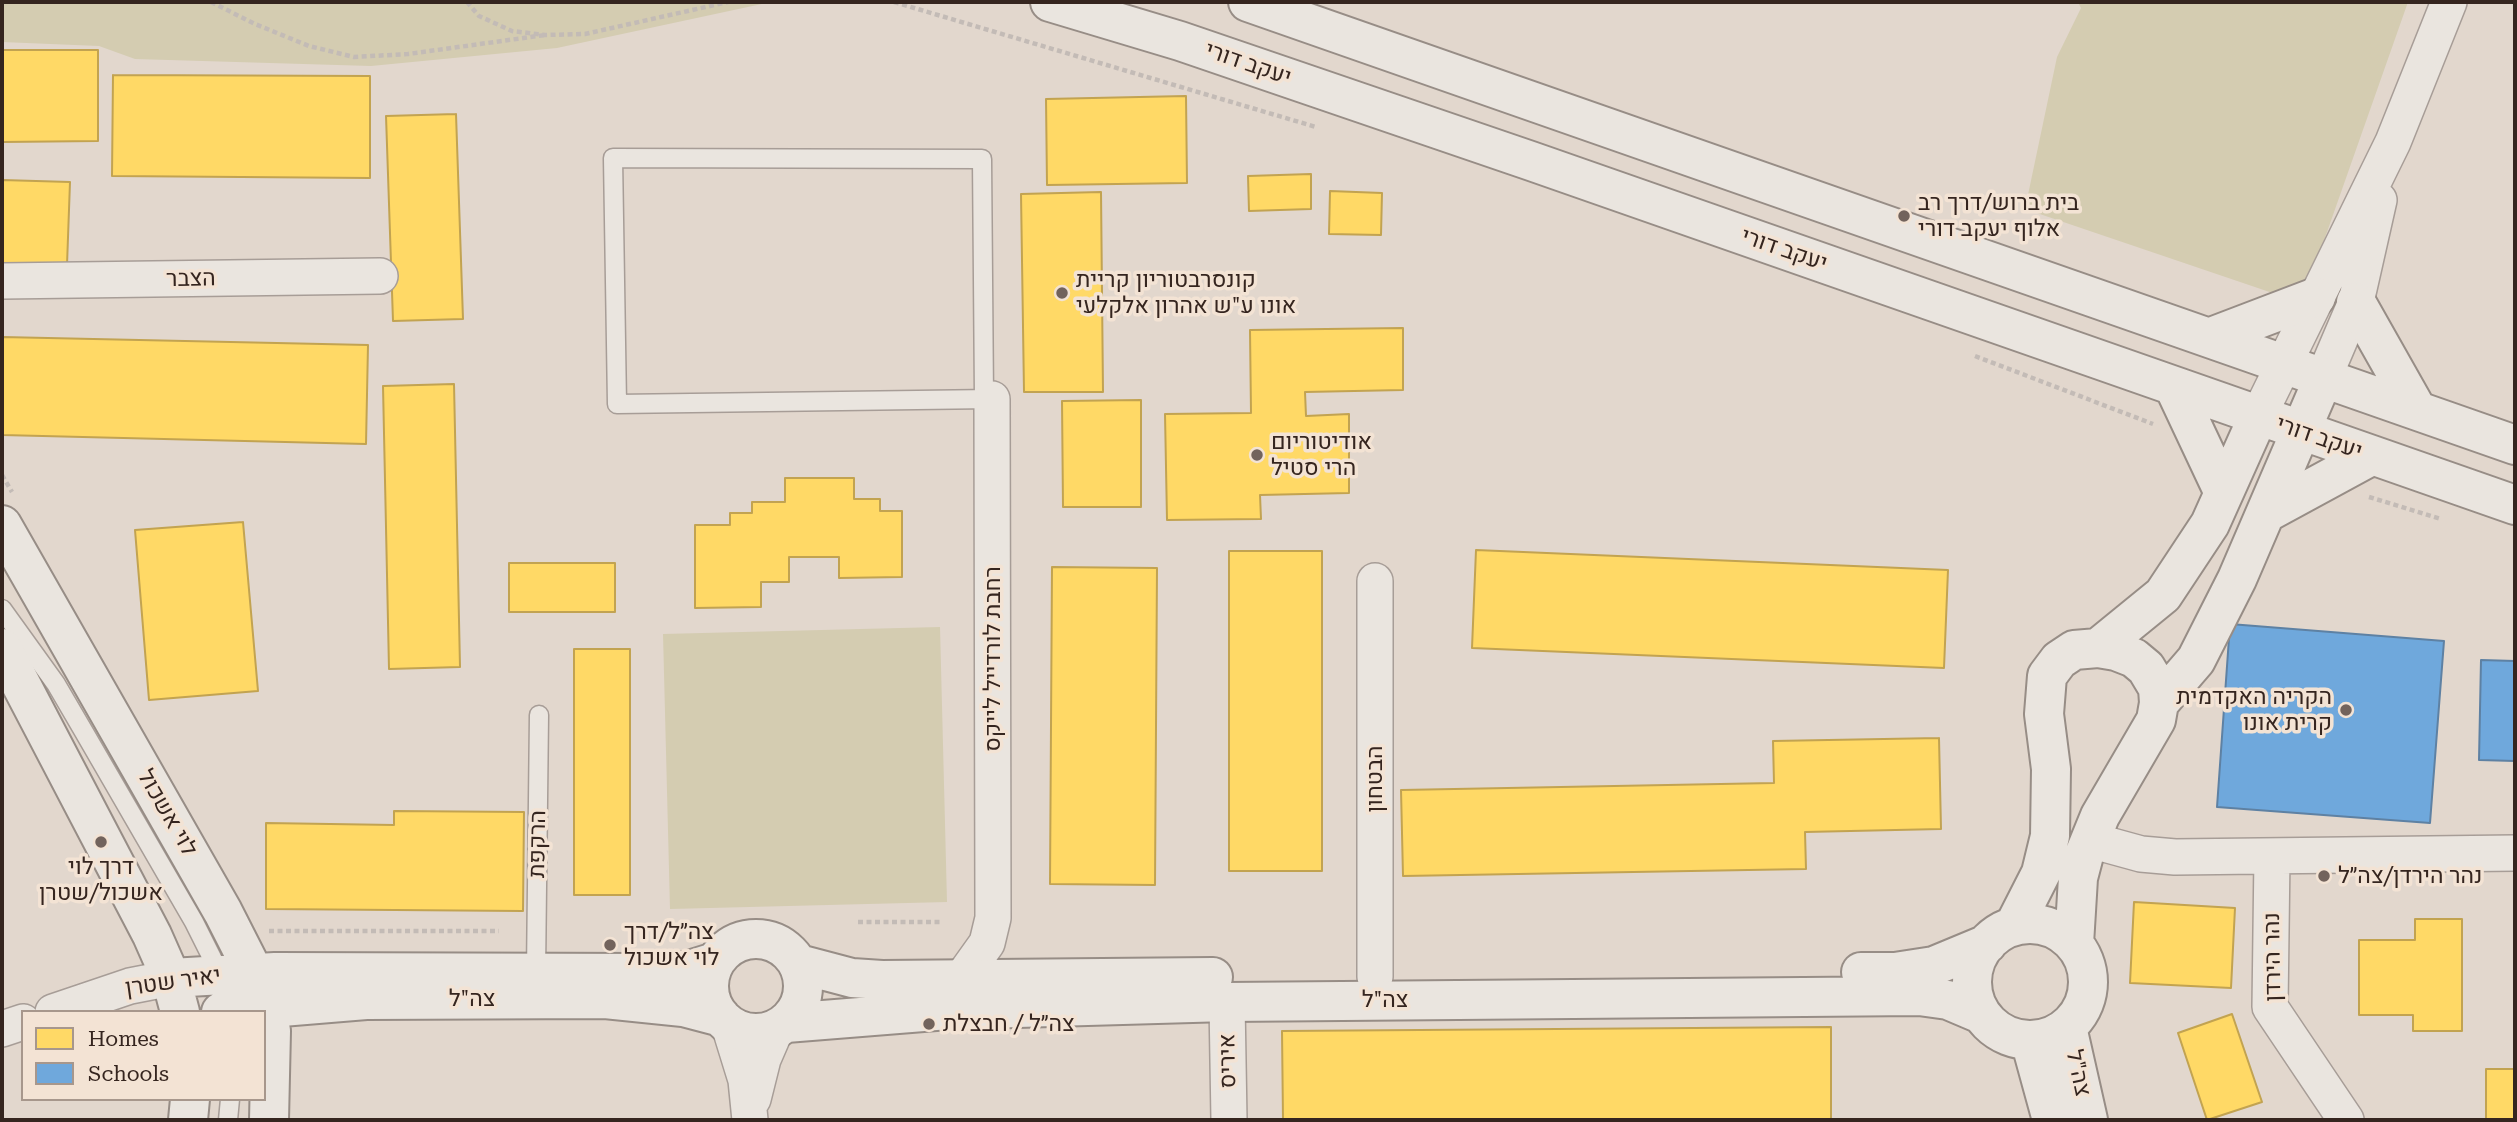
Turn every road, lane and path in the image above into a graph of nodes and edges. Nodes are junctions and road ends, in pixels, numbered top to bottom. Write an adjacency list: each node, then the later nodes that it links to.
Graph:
1 (211, 2): 8 (path)
2 (467, 2): 8 (path)
3 (728, 2): 8 (path)
4 (894, 2): 9 (path)
5 (1049, 2): 19 (street, יעקב דורי)
6 (1248, 2): 15 (street)
7 (2452, 9): 10 (street)
8 (545, 35)
9 (1322, 130)
10 (2393, 142): 13 (street); 14 (street)
11 (380, 276): 12 (street, הצבר)
12 (2, 281)
13 (2316, 297): 15 (street); 17 (street)
14 (2356, 302): 18 (street); 21 (street)
15 (2211, 337): 17 (street)
16 (1966, 353): 24 (path)
17 (2284, 363): 18 (street); 22 (street)
18 (2324, 377): 21 (street); 23 (street)
19 (2175, 388): 22 (street, יעקב דורי); 24 (street)
20 (988, 399): 20 (lane); 42 (street, רחבת לורדייל לייקס)
21 (2417, 410): 25 (street)
22 (2258, 417): 23 (street, יעקב דורי); 28 (street)
23 (2300, 432): 26 (street, יעקב דורי); 30 (street)
24 (2200, 442): 28 (street)
25 (2515, 444)
26 (2371, 456): 27 (street); 29 (street, יעקב דורי)
27 (2322, 483): 30 (street); 31 (path)
28 (2223, 491): 36 (street)
29 (2515, 505)
30 (2266, 513): 37 (street)
31 (2451, 522)
32 (2, 525): 56 (street, לוי אשכול)
33 (1375, 581): 53 (street, הבטחון)
34 (2, 609): 56 (lane)
35 (2, 648): 55 (street)
36 (2098, 648): 37 (street); 47 (street)
37 (2160, 703): 39 (street)
38 (539, 715): 51 (lane, הרקפת)
39 (2090, 840): 41 (street); 48 (street)
40 (2515, 853): 41 (street)
41 (2272, 856): 77 (street, נהר הירדן)
42 (993, 918): 52 (street, רחבת לורדייל לייקס); 54 (street, רחבת לורדייל לייקס)
43 (858, 922): 44 (path)
44 (943, 922)
45 (256, 930): 46 (path)
46 (499, 930)
47 (2001, 935): 48 (street); 53 (street, צה"ל); 59 (street)
48 (2074, 944): 63 (street)
49 (715, 962): 50 (street); 51 (street, צה"ל); 60 (street)
50 (799, 964): 54 (street, צה"ל); 62 (street)
51 (536, 972): 56 (street, צה"ל)
52 (1033, 977): 53 (street, צה"ל); 54 (street, צה"ל)
53 (1375, 977)
54 (962, 978)
55 (176, 995): 56 (street, יאיר שטרן); 58 (street, יאיר שטרן)
56 (238, 998): 60 (street, צה"ל)
57 (1227, 1002): 59 (street, צה"ל); 62 (street, צה"ל); 74 (street, איריס)
58 (59, 1010)
59 (1981, 1014): 67 (street)
60 (725, 1021): 62 (street); 62 (street)
61 (21, 1023): 64 (street)
62 (781, 1026)
63 (2067, 1027): 67 (street); 76 (street, צה"ל)
64 (2, 1029)
65 (21, 1033): 66 (street)
66 (2, 1035)
67 (2030, 1040): 75 (street, צה"ל)
68 (266, 1047): 73 (street, לוי אשכול)
69 (190, 1101): 71 (street)
70 (230, 1101): 72 (lane)
71 (188, 1120)
72 (228, 1120)
73 (269, 1120)
74 (1229, 1120)
75 (2052, 1120)
76 (2088, 1120)
77 (2346, 1120)

